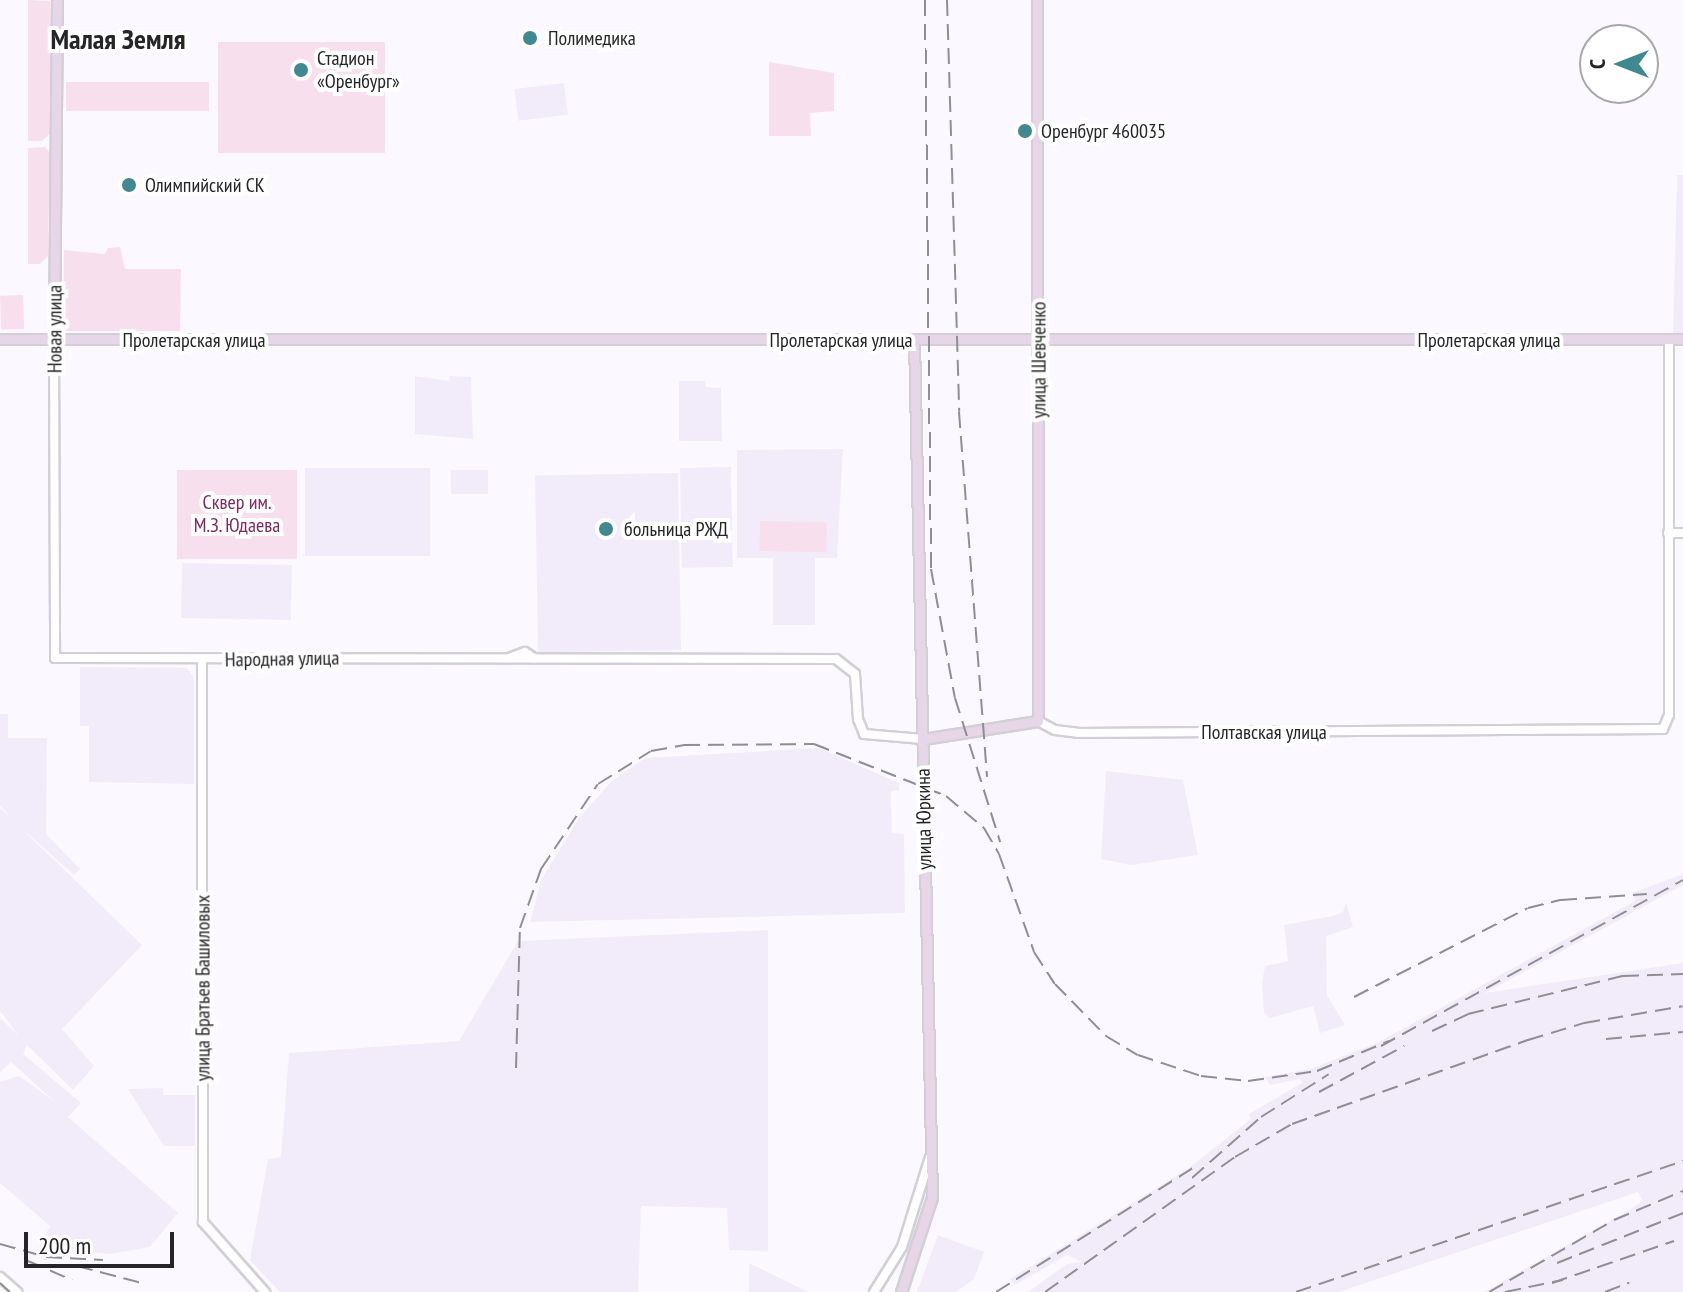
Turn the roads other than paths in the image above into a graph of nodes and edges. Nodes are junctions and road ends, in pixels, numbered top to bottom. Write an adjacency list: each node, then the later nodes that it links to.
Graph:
1 (57, 0): 6 (main road, Новая улица)
2 (1037, 0): 8 (main road, улица Шевченко)
3 (0, 339): 6 (main road, Пролетарская улица)
4 (1669, 339): 5 (main road, Пролетарская улица); 8 (main road, Пролетарская улица); 9 (street)
5 (1683, 339)
6 (54, 340): 7 (main road, Пролетарская улица); 11 (street, Новая улица)
7 (914, 341): 8 (main road, Пролетарская улица); 15 (main road, улица Юркина)
8 (1039, 342): 13 (main road, улица Шевченко)
9 (1668, 533): 10 (street); 13 (street, Полтавская улица)
10 (1683, 533)
11 (55, 658): 12 (street, Народная улица)
12 (202, 659): 14 (street, Народная улица); 21 (street, улица Братьев Башиловых)
13 (1038, 721): 15 (main road, Полтавская улица)
14 (864, 734): 15 (street, Полтавская улица)
15 (923, 739): 16 (main road, улица Юркина)
16 (931, 1152): 17 (street); 18 (main road, улица Юркина)
17 (914, 1208): 18 (street); 22 (street)
18 (929, 1214): 23 (main road, улица Юркина)
19 (0, 1277): 20 (street)
20 (17, 1292)
21 (265, 1292)
22 (874, 1292)
23 (901, 1292)

